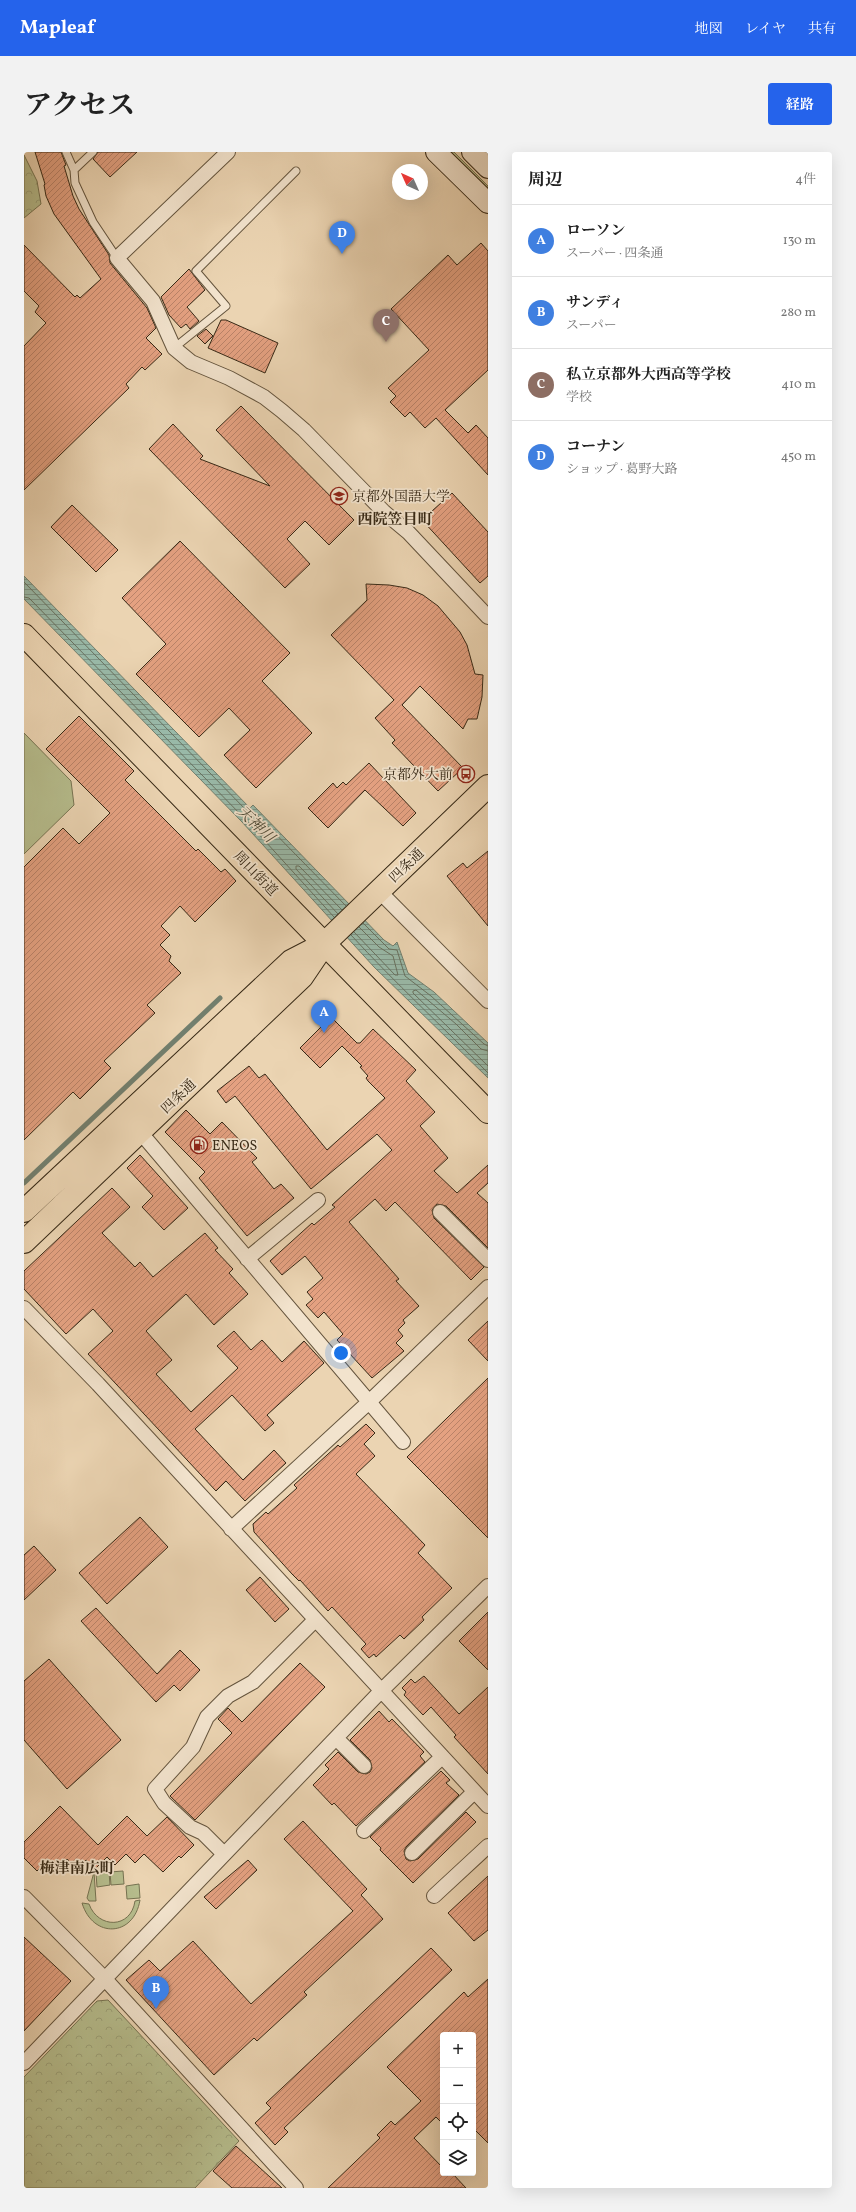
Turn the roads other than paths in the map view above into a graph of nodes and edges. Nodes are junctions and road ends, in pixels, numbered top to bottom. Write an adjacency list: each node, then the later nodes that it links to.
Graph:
1 (66, 152): 7 (lane)
2 (93, 152): 7 (lane)
3 (228, 152): 10 (street)
4 (436, 152): 9 (street)
5 (472, 152): 6 (street)
6 (488, 168)
7 (74, 170): 10 (lane)
8 (296, 171): 11 (lane)
9 (488, 203)
10 (117, 258): 11 (street)
11 (174, 348): 12 (street)
12 (488, 617)
13 (24, 635): 16 (main road, 周山街道)
14 (488, 786): 15 (main road, 四条通)
15 (379, 891): 16 (main road, 四条通); 17 (street)
16 (331, 938): 18 (main road, 周山街道); 19 (main road, 四条通); 20 (main road, 四条通)
17 (488, 1002)
18 (488, 1112)
19 (126, 1115): 20 (street); 22 (main road, 四条通)
20 (140, 1132): 24 (main road, 四条通); 25 (street)
21 (318, 1200): 25 (street)
22 (28, 1205)
23 (440, 1212): 26 (street)
24 (24, 1242)
25 (247, 1259): 29 (street)
26 (488, 1260)
27 (488, 1288): 29 (street)
28 (24, 1308): 31 (street)
29 (369, 1402): 30 (street); 31 (street)
30 (403, 1442)
31 (231, 1529): 33 (street)
32 (488, 1586): 34 (street)
33 (315, 1620): 34 (street); 43 (street)
34 (381, 1691): 35 (street); 36 (street)
35 (336, 1738): 37 (street); 43 (street)
36 (442, 1756): 38 (street); 40 (street)
37 (364, 1766)
38 (474, 1792): 39 (street); 42 (street)
39 (488, 1806)
40 (364, 1831)
41 (488, 1846): 44 (street)
42 (412, 1853)
43 (224, 1854): 46 (street)
44 (434, 1896)
45 (24, 1897): 46 (street)
46 (105, 1979): 47 (street); 48 (street)
47 (24, 2063)
48 (296, 2188)

